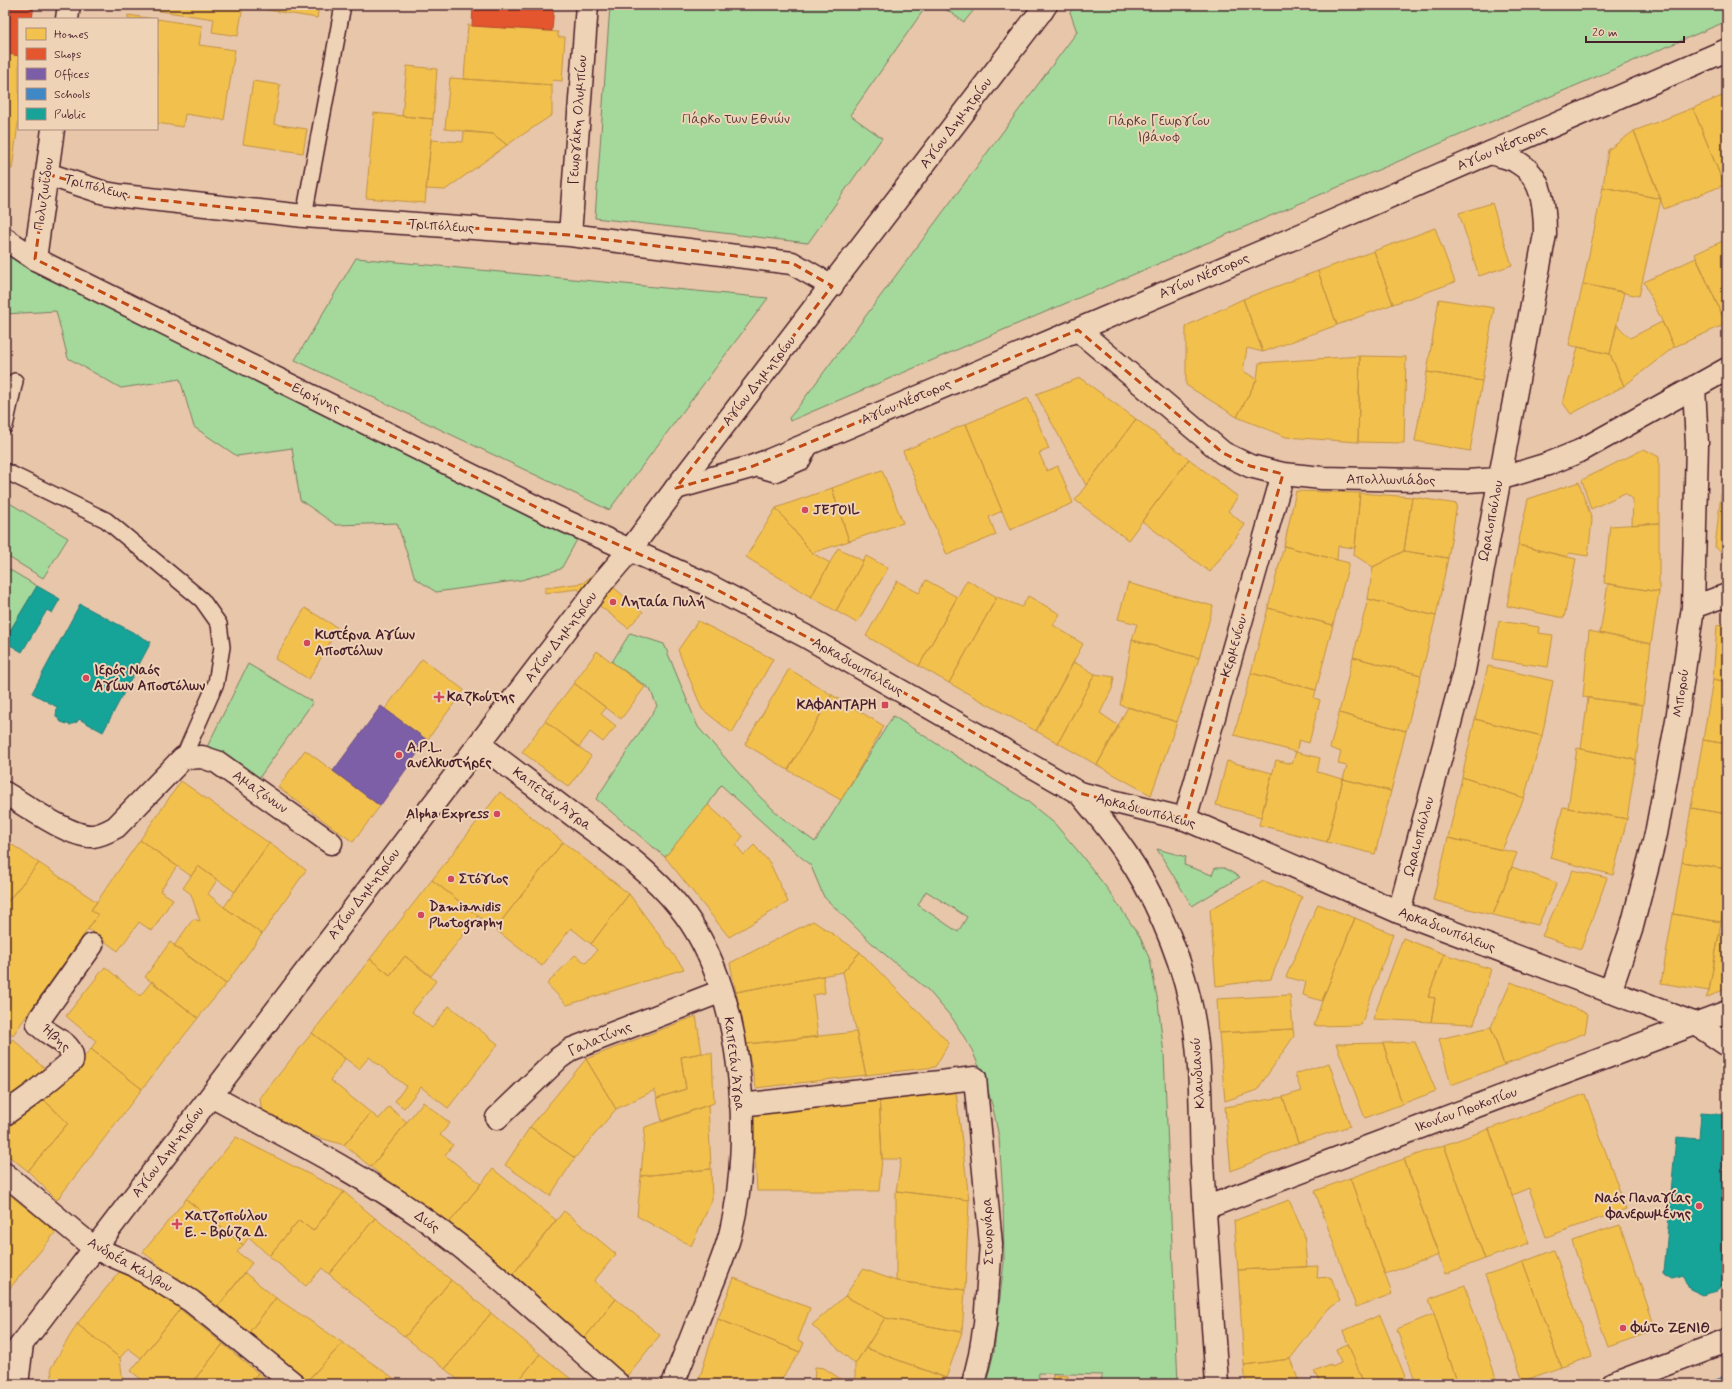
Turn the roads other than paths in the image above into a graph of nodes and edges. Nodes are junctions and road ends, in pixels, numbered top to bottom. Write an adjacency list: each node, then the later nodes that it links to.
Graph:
1 (69, 5): 5 (street)
2 (343, 5): 10 (lane)
3 (587, 5): 11 (street, Γεωργάκη Ολυμπίου)
4 (1043, 7): 14 (street, Αγίου Δημητρίου)
5 (67, 18)
6 (1727, 50): 8 (street, Αγίου Νέστορος)
7 (52, 130): 9 (street, Πολυζωΐδου)
8 (1490, 153): 15 (street, Αγίου Νέστορος); 22 (street, Ωραιοπούλου)
9 (46, 174): 10 (street, Τριπόλεως); 13 (street, Πολυζωΐδου)
10 (304, 216): 11 (street, Τριπόλεως)
11 (570, 235): 14 (street, Τριπόλεως)
12 (5, 239): 13 (street, Ειρήνης)
13 (35, 259): 24 (street, Ειρήνης)
14 (832, 286): 23 (street, Αγίου Δημητρίου)
15 (1078, 330): 21 (street, Απολλωνιάδος); 23 (street, Αγίου Νέστορος)
16 (1727, 369): 18 (street, Απολλωνιάδος)
17 (15, 381): 19 (lane)
18 (1694, 387): 22 (street, Απολλωνιάδος); 26 (street, Μπορού)
19 (5, 426)
20 (5, 471): 28 (lane)
21 (1283, 474): 22 (street, Απολλωνιάδος); 31 (street, Κερμενίου)
22 (1499, 478): 33 (street, Ωραιοπούλου)
23 (676, 488): 24 (street, Αγίου Δημητρίου)
24 (630, 550): 27 (street, Αγίου Δημητρίου); 30 (street, Αρκαδιουπόλεως)
25 (1727, 595): 26 (street)
26 (1693, 608): 36 (street, Μπορού)
27 (479, 744): 35 (street, Καπετάν Άγρα); 40 (street, Αγίου Δημητρίου)
28 (183, 758): 29 (street); 32 (street, Αμαζόνων)
29 (5, 793)
30 (1079, 793): 31 (street, Αρκαδιουπόλεως); 45 (street, Κλαυδιανού)
31 (1185, 819): 33 (street, Αρκαδιουπόλεως)
32 (331, 843)
33 (1399, 912): 36 (street, Αρκαδιουπόλεως)
34 (92, 945): 42 (street, Ήβης)
35 (722, 991): 41 (street, Καπετάν Άγρα); 43 (street, Γαλατίνης)
36 (1610, 992): 38 (street, Αρκαδιουπόλεως)
37 (1727, 1012): 38 (street, Ικονίου Προκοπίου)
38 (1696, 1024): 39 (street, Αρκαδιουπόλεως); 45 (street, Ικονίου Προκοπίου)
39 (1727, 1044)
40 (211, 1096): 46 (street, Αγίου Δημητρίου); 52 (street, Διός)
41 (741, 1105): 53 (street, Καπετάν Άγρα); 54 (street, Στουρνάρα)
42 (5, 1114)
43 (497, 1118)
44 (5, 1174): 46 (street, Ανδρέα Κάλβου)
45 (1205, 1208): 55 (street, Κλαυδιανού)
46 (94, 1248): 48 (street, Αγίου Δημητρίου); 51 (street, Ανδρέα Κάλβου)
47 (1727, 1341): 56 (street)
48 (22, 1344): 49 (street, Αγίου Δημητρίου); 50 (street)
49 (5, 1366)
50 (18, 1384)
51 (294, 1384)
52 (618, 1384)
53 (673, 1384)
54 (973, 1384)
55 (1217, 1384)
56 (1613, 1384)

